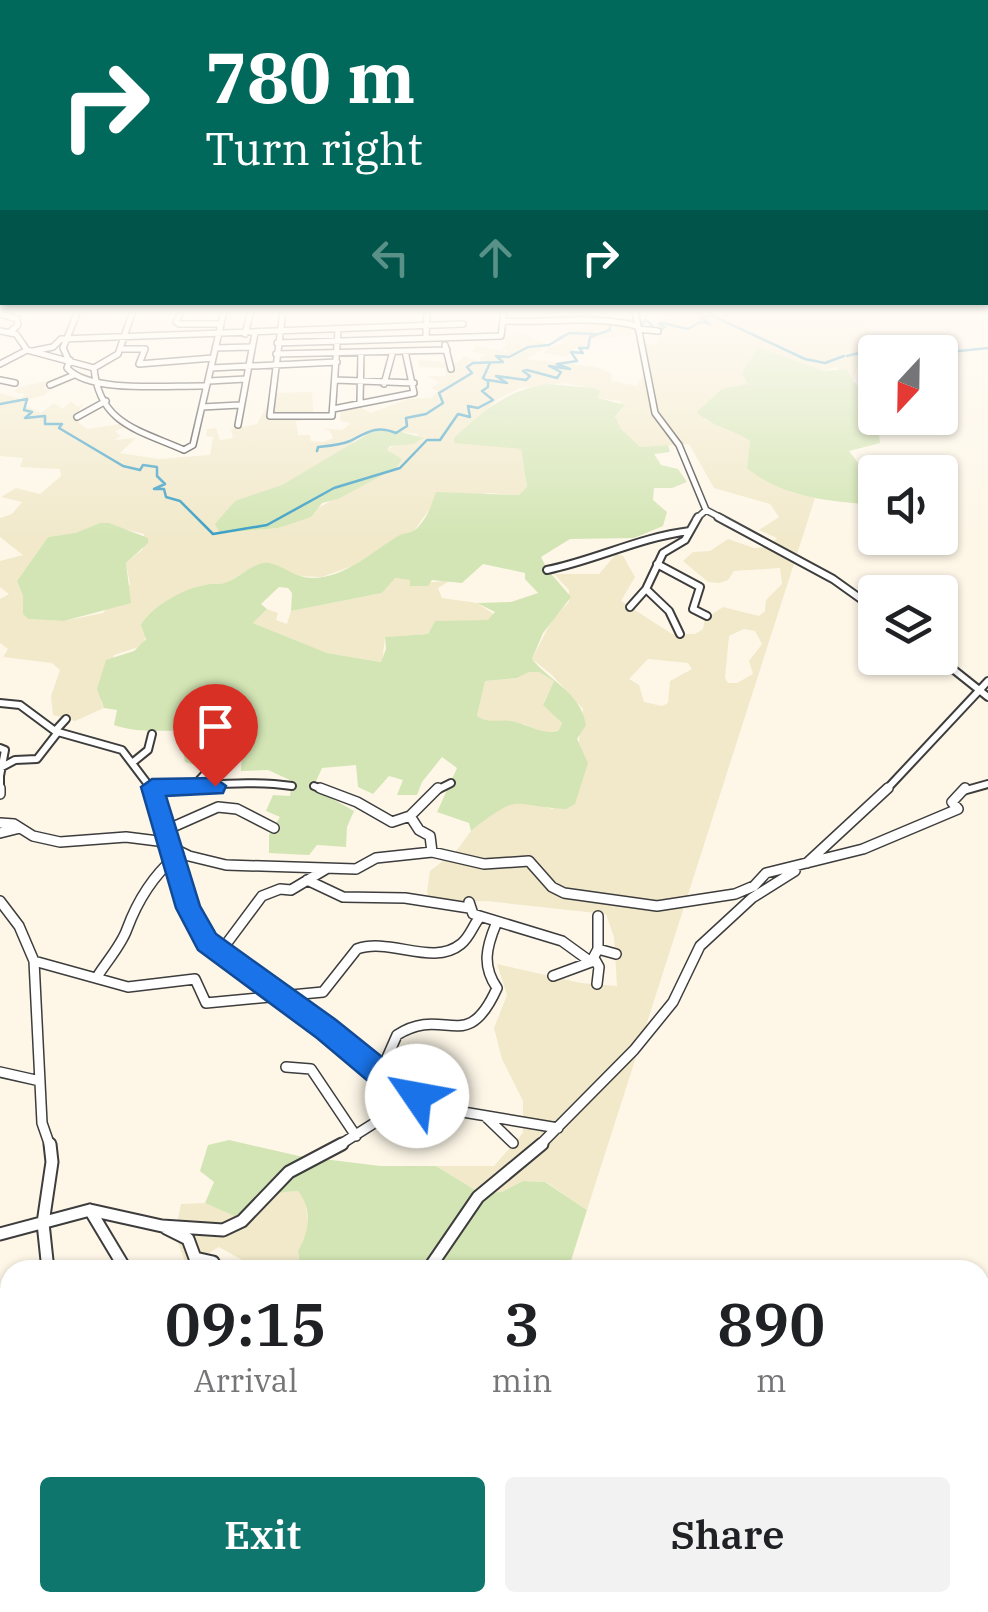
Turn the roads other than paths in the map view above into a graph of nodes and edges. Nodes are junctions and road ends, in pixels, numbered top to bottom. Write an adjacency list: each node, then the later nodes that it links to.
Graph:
1 (97, 386): 9 (street)
2 (207, 386): 12 (street)
3 (244, 386): 11 (street)
4 (272, 386): 13 (street)
5 (334, 386): 13 (street)
6 (360, 386): 10 (street)
7 (415, 386): 10 (street)
8 (650, 386): 16 (street)
9 (106, 401): 12 (street); 14 (street)
10 (360, 402): 13 (street)
11 (240, 405): 12 (street); 15 (street)
12 (202, 408)
13 (333, 409)
14 (77, 417)
15 (238, 425)
16 (706, 510): 17 (street); 21 (street)
17 (690, 531): 18 (street); 19 (street)
18 (657, 564): 20 (street); 23 (street)
19 (546, 570)
20 (646, 589): 22 (street); 24 (street)
21 (858, 597)
22 (630, 607)
23 (707, 616)
24 (680, 634)
25 (958, 674): 27 (street)
26 (988, 680): 27 (street)
27 (978, 689): 28 (street); 53 (street)
28 (988, 697)
29 (0, 703): 31 (street)
30 (66, 719): 31 (street)
31 (58, 732): 35 (street); 36 (street)
32 (152, 734): 35 (street)
33 (0, 748): 36 (street)
34 (228, 750): 42 (street)
35 (132, 764): 41 (street)
36 (0, 772): 43 (street)
37 (450, 782): 44 (street)
38 (988, 784): 53 (street)
39 (292, 786): 42 (street)
40 (314, 786): 44 (street)
41 (152, 787): 42 (street); 48 (street)
42 (193, 787)
43 (0, 794)
44 (410, 816): 51 (street)
45 (0, 823): 46 (street)
46 (20, 828): 49 (street); 50 (street)
47 (274, 828): 48 (street)
48 (166, 830): 50 (street)
49 (0, 833)
50 (174, 852): 54 (street); 61 (street); 67 (street)
51 (432, 852): 53 (street); 55 (street)
52 (297, 855): 54 (street)
53 (805, 864): 77 (street)
54 (308, 866): 55 (street)
55 (331, 867): 56 (street)
56 (307, 880): 59 (street); 61 (street)
57 (0, 901): 64 (street)
58 (598, 916): 63 (street)
59 (480, 917): 60 (street); 70 (street)
60 (496, 924): 63 (street); 73 (street)
61 (220, 951): 70 (street)
62 (616, 954): 63 (street)
63 (594, 956): 66 (street); 69 (street)
64 (34, 961): 65 (street); 68 (street)
65 (50, 968): 67 (street); 68 (street)
66 (554, 976)
67 (98, 977): 70 (street)
68 (36, 982): 74 (street)
69 (597, 984)
70 (284, 998): 73 (street)
71 (286, 1067): 78 (street)
72 (0, 1072): 74 (street)
73 (387, 1079): 75 (street)
74 (40, 1081): 81 (street)
75 (417, 1096): 76 (street); 78 (street)
76 (476, 1112): 77 (street); 79 (street)
77 (558, 1128): 87 (street)
78 (356, 1136): 82 (street)
79 (513, 1143)
80 (90, 1210): 81 (street); 82 (street); 85 (street)
81 (42, 1226): 83 (street); 84 (street)
82 (162, 1226): 86 (street)
83 (0, 1234)
84 (49, 1260)
85 (120, 1260)
86 (204, 1260)
87 (434, 1260)

